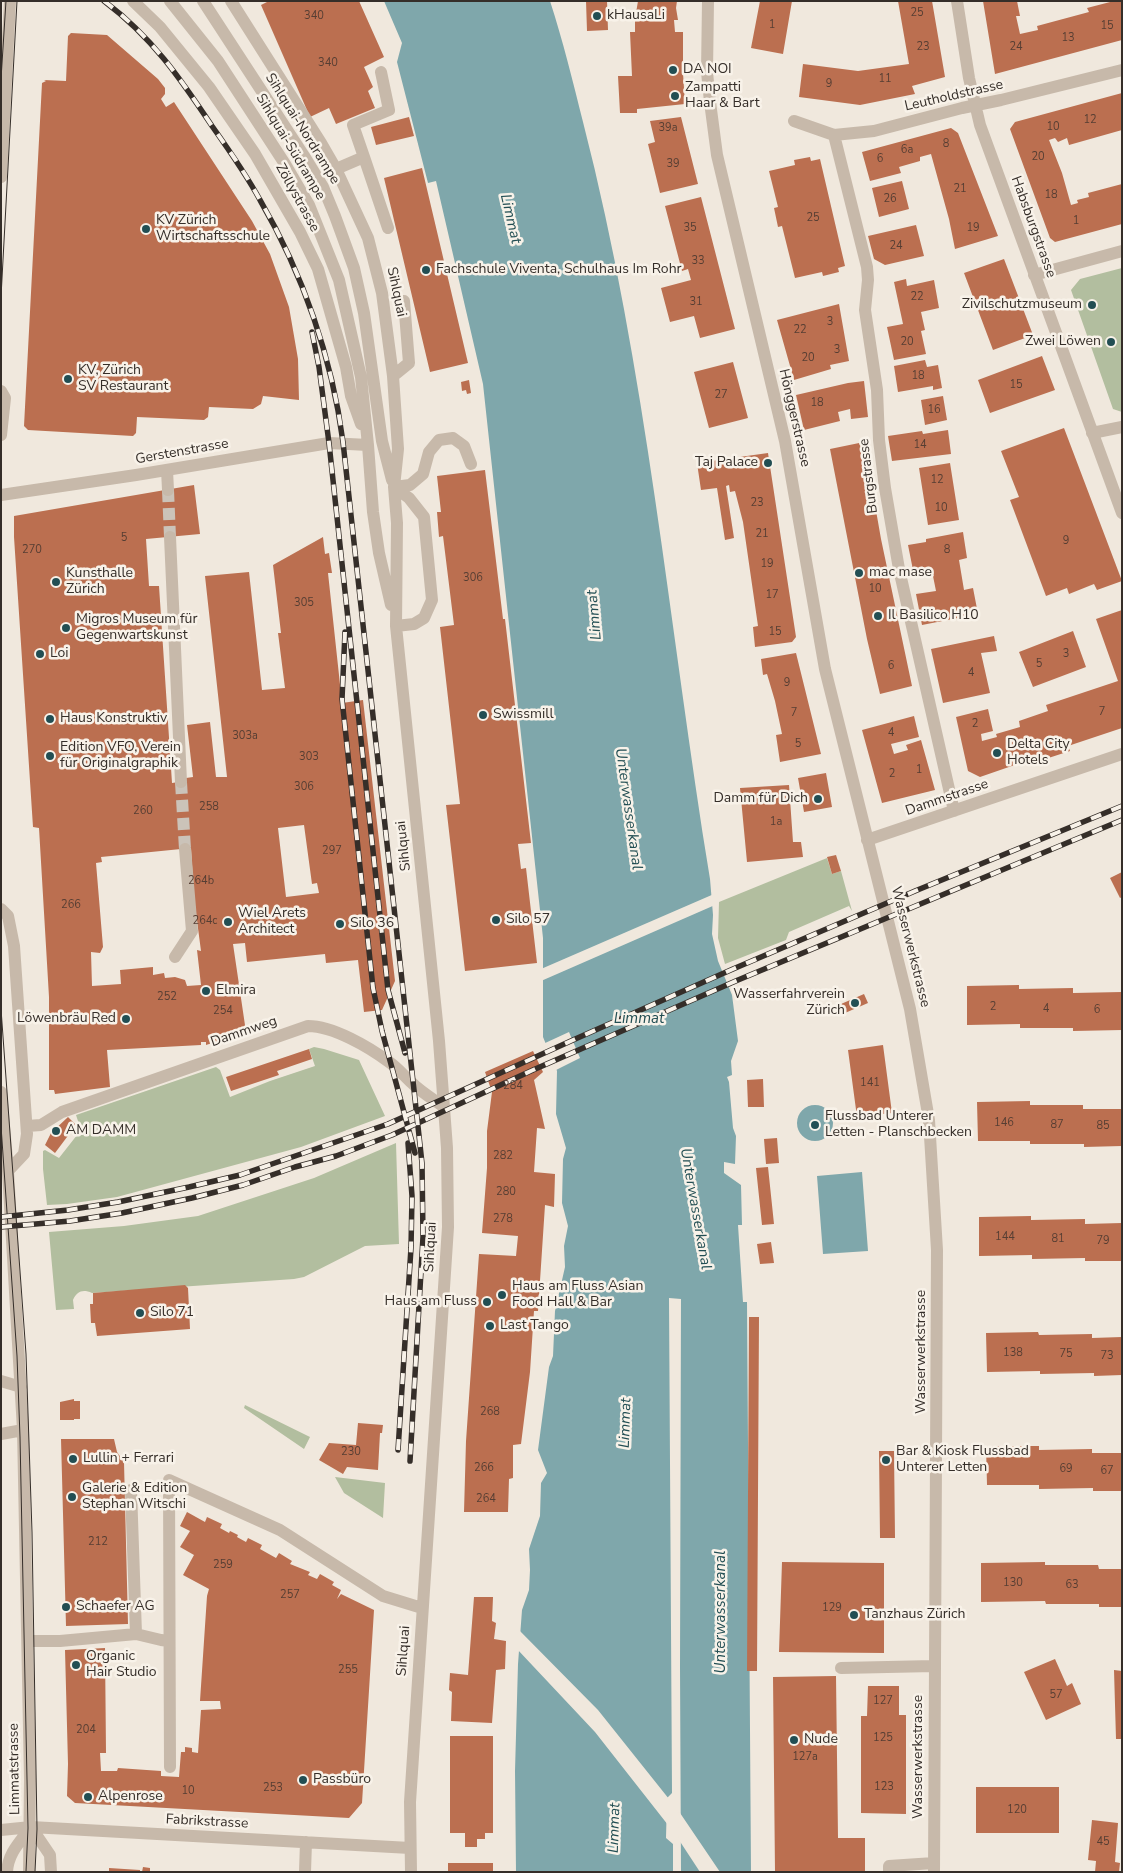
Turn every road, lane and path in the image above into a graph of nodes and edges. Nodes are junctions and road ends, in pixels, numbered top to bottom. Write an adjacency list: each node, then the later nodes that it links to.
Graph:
1 (10, 1): 15 (street)
2 (133, 1): 25 (street, Zöllystrasse)
3 (170, 1): 25 (street, Sihlquai-Südrampe)
4 (204, 1): 28 (street, Sihlquai-Nordrampe)
5 (708, 1): 37 (street, Hönggerstrasse)
6 (957, 1): 10 (street, Habsburgstrasse)
7 (237, 3): 14 (street, Sihlquai)
8 (1122, 70): 10 (street, Leutholdstrasse)
9 (381, 72): 13 (street)
10 (975, 105): 12 (street, Leutholdstrasse); 18 (street, Habsburgstrasse)
11 (794, 121): 12 (street, Leutholdstrasse)
12 (834, 135): 36 (street, Burgstrasse)
13 (364, 157): 14 (street); 16 (street)
14 (336, 169): 20 (street, Sihlquai)
15 (1, 177)
16 (388, 228)
17 (1122, 251): 18 (street)
18 (1034, 275): 23 (street, Habsburgstrasse)
19 (404, 301): 20 (street)
20 (393, 376): 28 (street, Sihlquai)
21 (1, 390): 24 (street)
22 (1122, 427): 23 (street)
23 (1092, 433): 31 (street, Habsburgstrasse)
24 (1, 434)
25 (368, 445): 27 (street, Gerstenstrasse); 33 (street, Sihlquai)
26 (471, 464): 28 (street)
27 (167, 470): 29 (street); 30 (street, Gerstenstrasse)
28 (394, 487): 33 (street, Sihlquai); 33 (street)
29 (168, 490)
30 (1, 495)
31 (1122, 513)
32 (170, 537): 35 (street)
33 (396, 626): 42 (street, Sihlquai)
34 (1122, 754): 36 (street, Dammstrasse)
35 (181, 782)
36 (954, 811): 37 (street, Dammstrasse)
37 (867, 840): 55 (street, Wasserwerkstrasse)
38 (185, 848): 40 (street)
39 (1, 909): 43 (street)
40 (175, 957)
41 (1, 1092): 44 (street, Limmatstrasse)
42 (444, 1107): 43 (street, Dammweg); 51 (street, Sihlquai)
43 (27, 1126): 44 (street)
44 (5, 1168): 45 (street, Limmatstrasse)
45 (5, 1194): 47 (street, Limmatstrasse)
46 (1, 1381): 47 (street)
47 (20, 1387): 48 (street, Limmatstrasse)
48 (23, 1430): 49 (street); 54 (street, Limmatstrasse)
49 (1, 1434)
50 (131, 1490): 52 (street)
51 (422, 1608): 53 (street); 61 (street, Sihlquai)
52 (136, 1634): 53 (street); 54 (street)
53 (169, 1640): 57 (street)
54 (28, 1641): 58 (street, Limmatstrasse)
55 (934, 1666): 56 (street); 62 (street, Wasserwerkstrasse)
56 (841, 1668)
57 (170, 1767)
58 (31, 1827): 59 (street, Fabrikstrasse); 60 (street, Fabrikstrasse); 63 (street, Limmatstrasse); 64 (street, Limmatstrasse); 65 (street, Limmatstrasse)
59 (1, 1830)
60 (306, 1842): 61 (street, Fabrikstrasse); 66 (street)
61 (410, 1848): 67 (street, Sihlquai)
62 (934, 1868): 68 (street)
63 (7, 1872)
64 (29, 1872)
65 (51, 1872)
66 (305, 1872)
67 (411, 1872)
68 (889, 1872)

